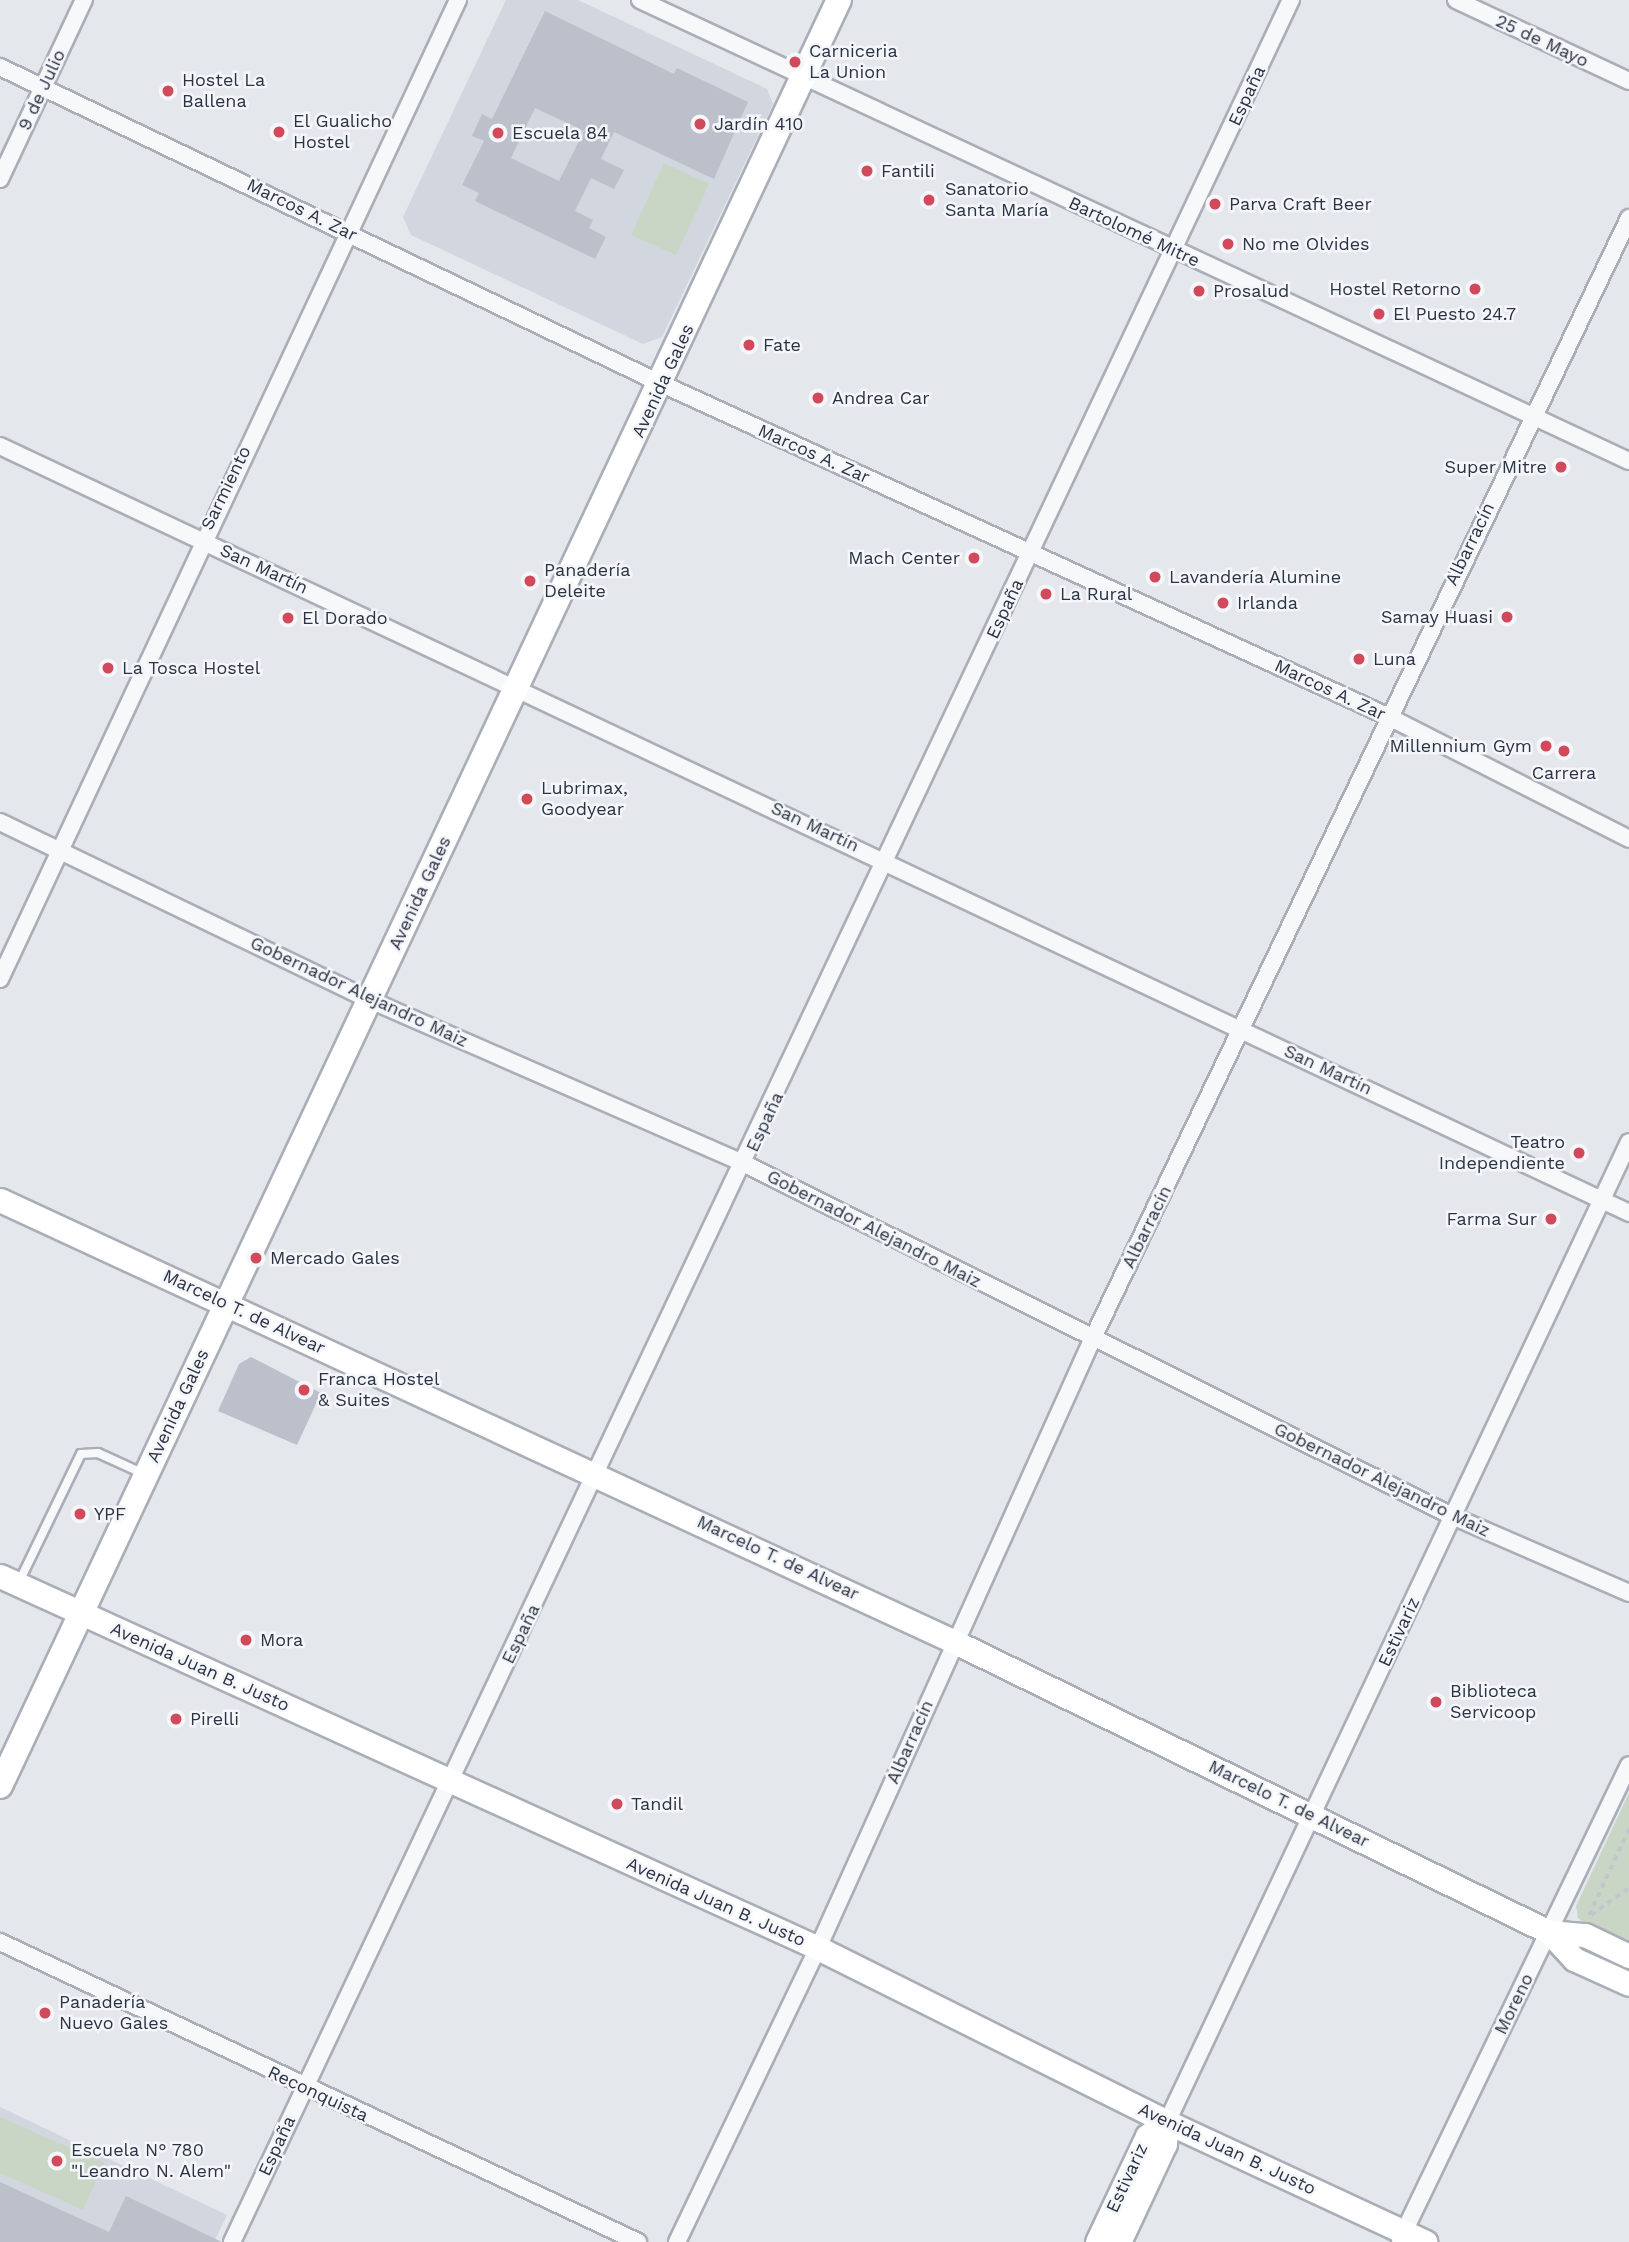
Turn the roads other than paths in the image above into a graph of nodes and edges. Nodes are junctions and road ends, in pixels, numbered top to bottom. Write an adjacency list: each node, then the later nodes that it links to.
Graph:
1 (84, 0): 10 (street, 9 de Julio)
2 (458, 0): 13 (street, Sarmiento)
3 (640, 0): 8 (street, Bartolomé Mitre)
4 (839, 0): 8 (main road, Avenida Gales)
5 (1292, 0): 14 (street, España)
6 (1456, 0): 9 (street, 25 de Mayo)
7 (0, 67): 10 (street, Marcos A. Zar)
8 (802, 78): 14 (street, Bartolomé Mitre); 15 (main road, Avenida Gales)
9 (1629, 81)
10 (44, 87): 11 (street, 9 de Julio); 13 (street, Marcos A. Zar)
11 (0, 179)
12 (1629, 218): 16 (street, Albarracín)
13 (350, 233): 15 (street, Marcos A. Zar); 19 (street, Sarmiento)
14 (1176, 251): 16 (street, Bartolomé Mitre); 20 (street, España)
15 (662, 384): 20 (street, Marcos A. Zar); 21 (main road, Avenida Gales)
16 (1531, 417): 18 (street, Bartolomé Mitre); 22 (street, Albarracín)
17 (0, 446): 19 (street, San Martín)
18 (1629, 461)
19 (201, 540): 21 (street, San Martín); 25 (street, Sarmiento)
20 (1031, 552): 22 (street, Marcos A. Zar); 26 (street, España)
21 (517, 688): 26 (street, San Martín); 28 (main road, Avenida Gales)
22 (1387, 716): 24 (street, Marcos A. Zar); 29 (street, Albarracín)
23 (0, 822): 25 (street, Gobernador Alejandro Maiz)
24 (1629, 839)
25 (59, 849): 27 (street, Sarmiento); 28 (street, Gobernador Alejandro Maiz)
26 (888, 861): 29 (street, San Martín); 31 (street, España)
27 (0, 979)
28 (370, 1000): 31 (street, Gobernador Alejandro Maiz); 35 (main road, Avenida Gales)
29 (1243, 1030): 33 (street, San Martín); 36 (street, Albarracín)
30 (1629, 1142): 33 (street, Estivariz)
31 (745, 1164): 36 (street, Gobernador Alejandro Maiz); 37 (street, España)
32 (0, 1200): 35 (street, Marcelo T. de Alvear)
33 (1602, 1200): 34 (street, San Martín); 39 (street, Estivariz)
34 (1629, 1213)
35 (226, 1305): 37 (street, Marcelo T. de Alvear); 38 (main road, Avenida Gales)
36 (1092, 1339): 39 (street, Gobernador Alejandro Maiz); 43 (street, Albarracín)
37 (600, 1473): 43 (street, Marcelo T. de Alvear); 45 (street, España)
38 (146, 1475): 40 (lane); 42 (main road, Avenida Gales)
39 (1452, 1516): 41 (street, Gobernador Alejandro Maiz); 47 (street, Estivariz)
40 (9, 1580): 42 (street, Avenida Juan B. Justo)
41 (1629, 1593)
42 (81, 1614): 45 (street, Avenida Juan B. Justo); 46 (main road, Avenida Gales)
43 (955, 1642): 47 (street, Marcelo T. de Alvear); 50 (street, Albarracín)
44 (1629, 1765): 48 (street, Moreno)
45 (450, 1780): 50 (street, Avenida Juan B. Justo); 53 (street, España)
46 (0, 1786)
47 (1315, 1816): 48 (street, Marcelo T. de Alvear); 54 (street, Estivariz)
48 (1549, 1932): 51 (street, Marcelo T. de Alvear); 52 (street, Marcelo T. de Alvear); 55 (street, Moreno)
49 (0, 1942): 53 (street, Reconquista)
50 (818, 1948): 54 (street, Avenida Juan B. Justo); 58 (street, Albarracín)
51 (1629, 1956)
52 (1629, 1984)
53 (305, 2089): 56 (street, España); 57 (street, Reconquista)
54 (1167, 2122): 55 (street, Avenida Juan B. Justo); 59 (street, Estivariz); 60 (street, Estivariz)
55 (1401, 2237): 61 (street, Avenida Juan B. Justo)
56 (232, 2242)
57 (638, 2242)
58 (677, 2242)
59 (1097, 2242)
60 (1119, 2242)
61 (1426, 2242)

